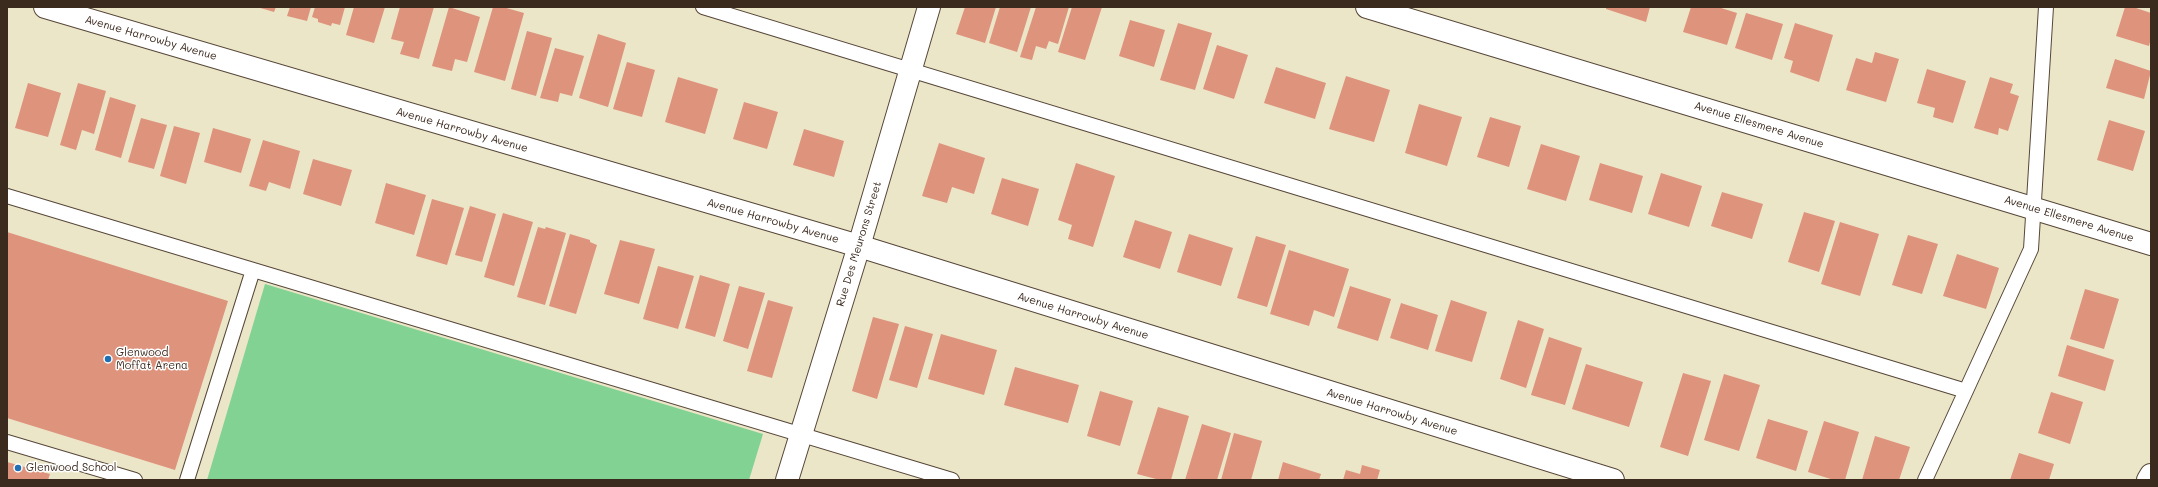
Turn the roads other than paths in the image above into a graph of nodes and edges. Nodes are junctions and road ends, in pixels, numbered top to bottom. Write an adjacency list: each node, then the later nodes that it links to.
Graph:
1 (45, 7): 10 (street, Avenue Harrowby Avenue)
2 (703, 7): 6 (lane)
3 (929, 7): 6 (street, Rue Des Meurons Street)
4 (1367, 7): 8 (street, Avenue Ellesmere Avenue)
5 (2045, 7): 8 (lane)
6 (910, 70): 10 (street, Rue Des Meurons Street); 12 (lane)
7 (7, 196): 11 (lane)
8 (2032, 208): 9 (street, Avenue Ellesmere Avenue); 12 (lane)
9 (2151, 244)
10 (859, 246): 13 (street, Rue Des Meurons Street); 20 (street, Avenue Harrowby Avenue)
11 (253, 270): 13 (lane); 17 (lane)
12 (1966, 391): 21 (lane)
13 (801, 434): 18 (street, Rue Des Meurons Street); 19 (lane)
14 (7, 442): 16 (lane)
15 (2151, 475): 22 (street)
16 (135, 480)
17 (187, 480)
18 (787, 480)
19 (952, 480)
20 (1613, 480)
21 (1925, 480)
22 (2148, 480)

